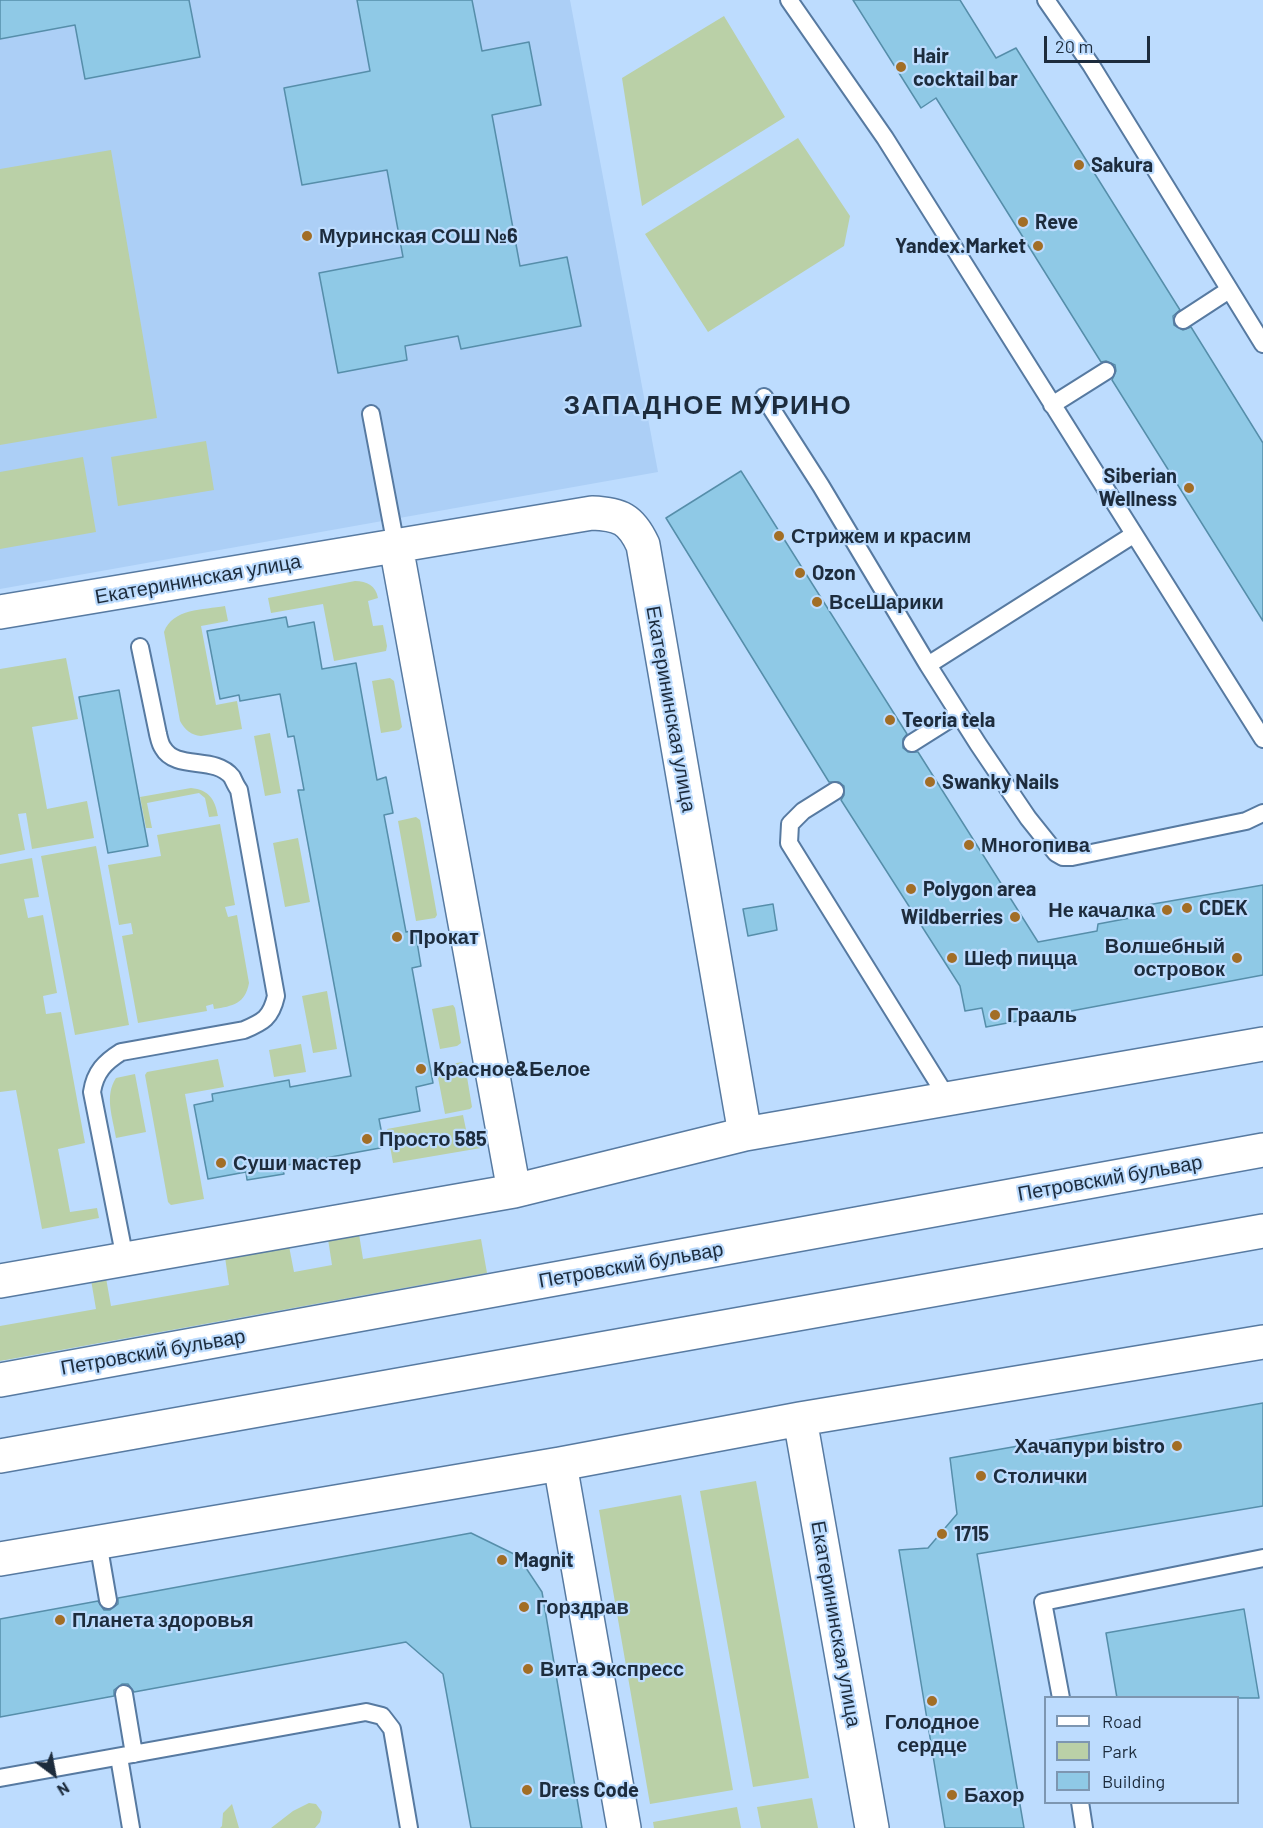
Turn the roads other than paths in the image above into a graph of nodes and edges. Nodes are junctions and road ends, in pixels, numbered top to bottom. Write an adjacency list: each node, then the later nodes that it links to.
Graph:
1 (789, 0): 8 (lane)
2 (1046, 0): 3 (lane)
3 (1229, 290): 4 (lane); 5 (lane)
4 (1183, 320)
5 (1263, 344)
6 (1106, 371): 8 (lane)
7 (764, 398): 14 (lane)
8 (1052, 405): 10 (lane)
9 (371, 414): 11 (lane)
10 (1133, 535): 14 (lane); 16 (lane)
11 (396, 546): 12 (street, Екатерининская улица); 22 (street, Екатерининская улица); 24 (street)
12 (0, 612)
13 (140, 647): 26 (lane)
14 (928, 665): 15 (lane)
15 (958, 714): 17 (lane); 19 (lane)
16 (1263, 740)
17 (912, 743)
18 (835, 791): 21 (lane)
19 (1263, 813)
20 (1263, 1044): 21 (street)
21 (948, 1099): 22 (street)
22 (745, 1134): 24 (street)
23 (1263, 1150): 29 (street, Петровский бульвар)
24 (514, 1191): 26 (street)
25 (1263, 1230): 31 (street)
26 (125, 1259): 27 (street)
27 (0, 1281)
28 (1263, 1341): 30 (street)
29 (0, 1380)
30 (800, 1419): 32 (street); 45 (street, Екатерининская улица)
31 (0, 1456)
32 (560, 1464): 33 (street); 44 (street)
33 (98, 1542): 35 (street); 36 (lane)
34 (1263, 1558): 38 (lane)
35 (0, 1559)
36 (108, 1600)
37 (124, 1694): 39 (lane)
38 (1061, 1696)
39 (126, 1755): 40 (lane); 42 (lane); 43 (lane)
40 (0, 1778)
41 (1080, 1804): 46 (lane)
42 (130, 1828)
43 (409, 1828)
44 (624, 1828)
45 (872, 1828)
46 (1084, 1828)

